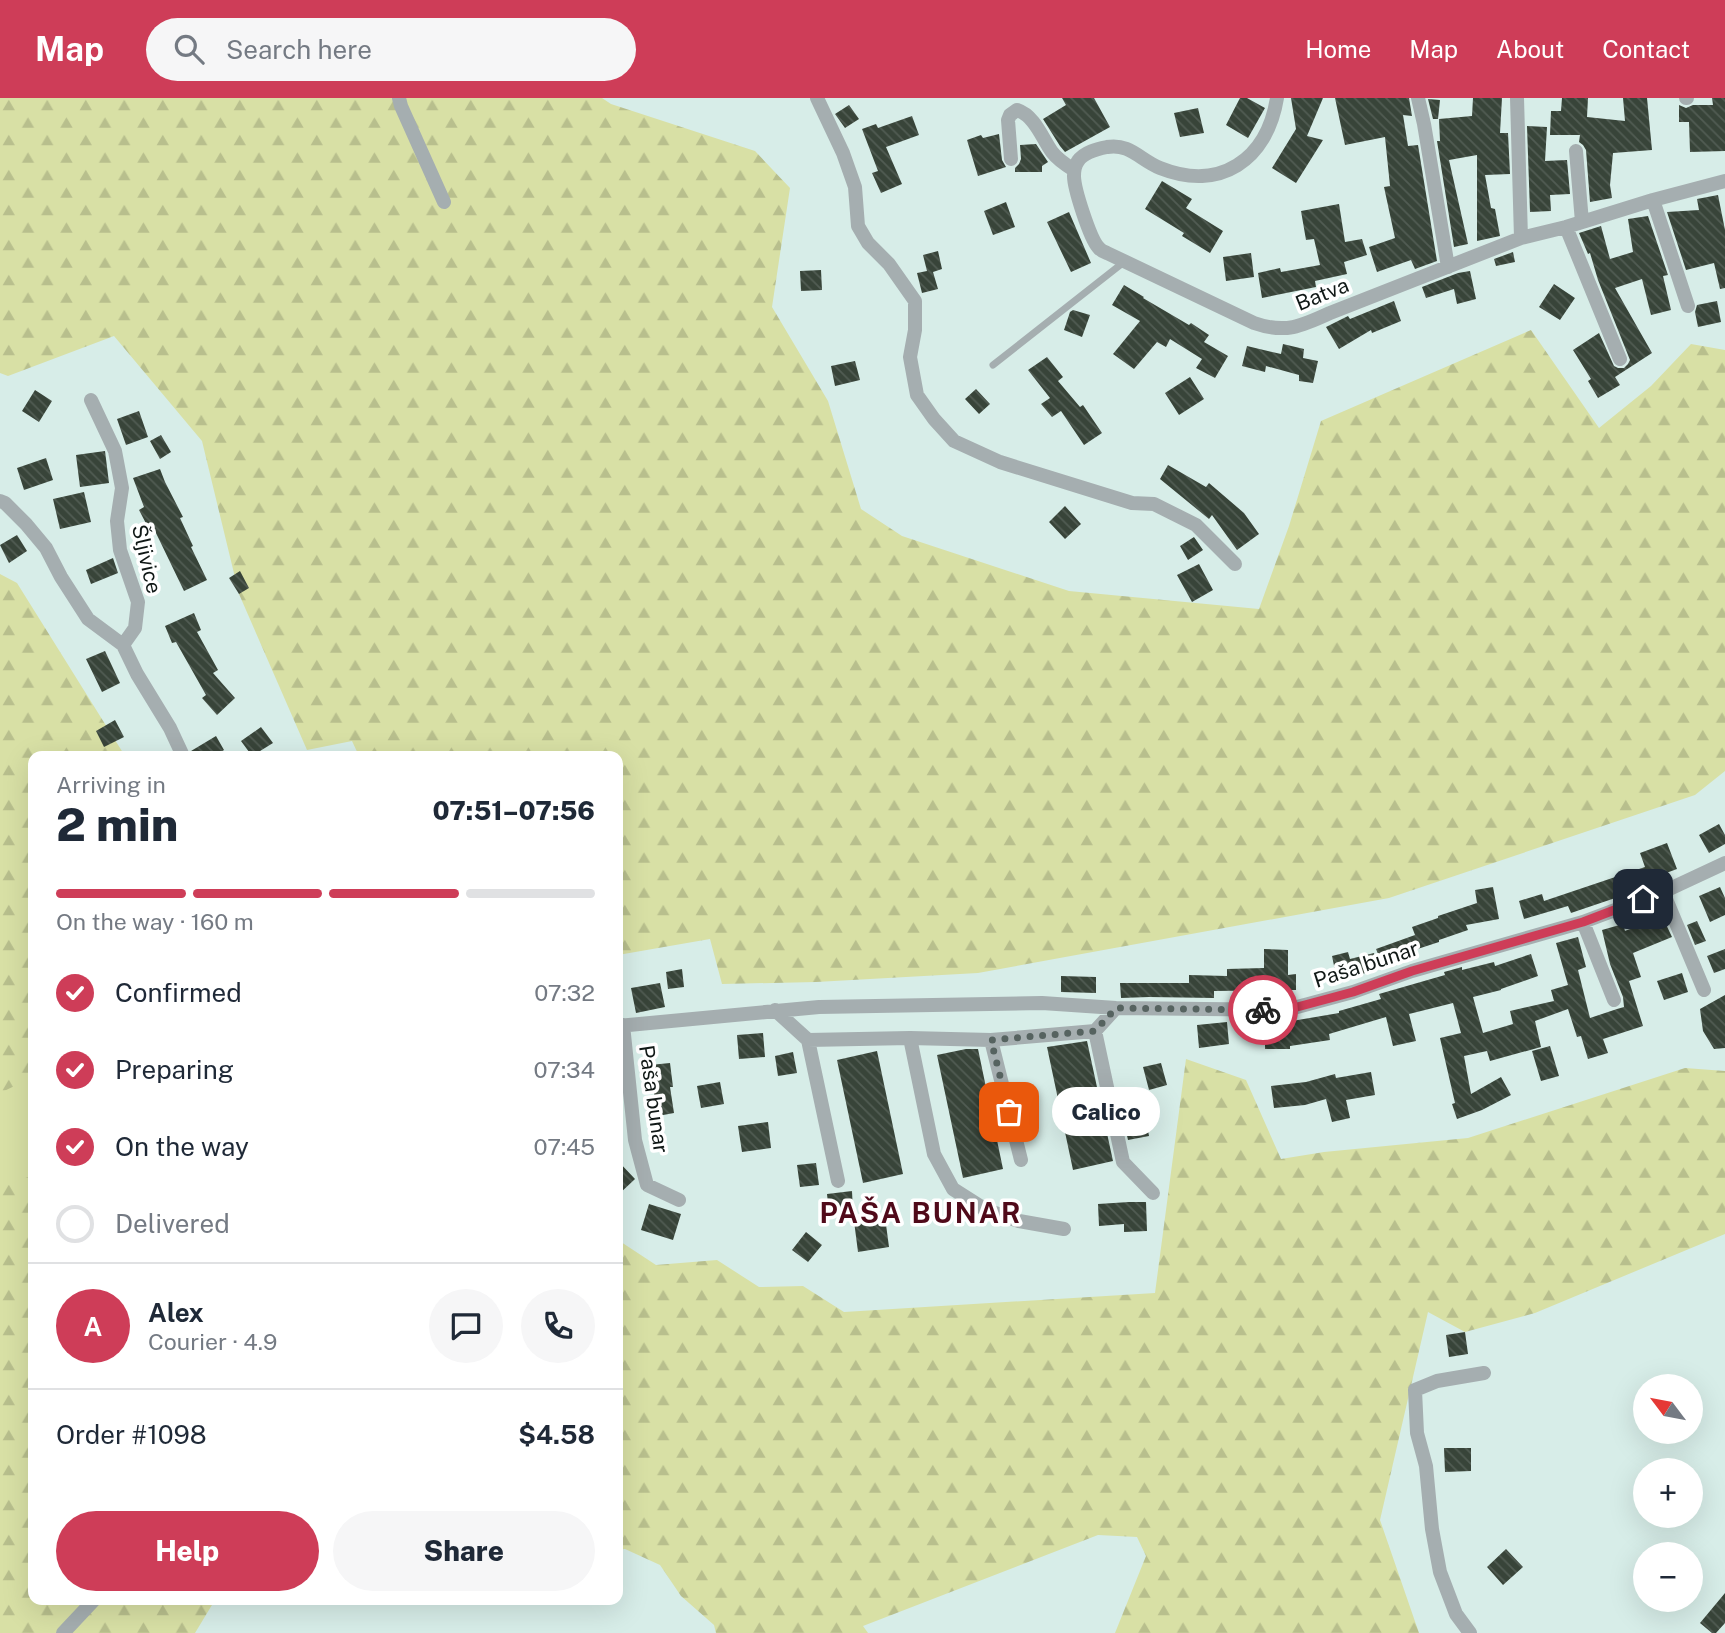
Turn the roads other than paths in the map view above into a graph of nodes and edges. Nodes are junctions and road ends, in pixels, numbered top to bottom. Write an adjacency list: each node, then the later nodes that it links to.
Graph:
1 (399, 98): 11 (street)
2 (817, 98): 22 (street)
3 (1278, 98): 8 (street)
4 (1418, 98): 16 (street)
5 (1517, 98): 14 (street)
6 (1576, 151): 12 (street)
7 (1011, 159): 8 (street)
8 (1074, 170): 15 (street, Batva)
9 (1725, 181): 10 (street, Batva)
10 (1653, 200): 12 (street, Batva); 17 (street)
11 (444, 202)
12 (1582, 222): 13 (street, Batva)
13 (1566, 227): 14 (street, Batva); 18 (street)
14 (1521, 238): 16 (street, Batva)
15 (1124, 262): 16 (street, Batva); 19 (lane)
16 (1448, 267)
17 (1688, 306)
18 (1620, 359)
19 (993, 365)
20 (92, 400): 23 (street, Šljivice)
21 (0, 500): 23 (street)
22 (1235, 564)
23 (123, 645): 24 (street)
24 (181, 751)
25 (1725, 863): 26 (street, Paša bunar)
26 (1663, 892): 27 (street, Paša bunar); 28 (street)
27 (1583, 922): 29 (street); 30 (street, Paša bunar)
28 (1703, 990)
29 (1614, 1000)
30 (1116, 1008): 31 (street, Paša bunar); 33 (street)
31 (775, 1010): 32 (street, Paša bunar); 35 (street)
32 (623, 1025)
33 (1095, 1031): 36 (street); 40 (street)
34 (910, 1038): 35 (street); 36 (street); 42 (street)
35 (808, 1040): 39 (street)
36 (991, 1040): 38 (street)
37 (623, 1048): 41 (street, Paša bunar)
38 (1021, 1160)
39 (838, 1181)
40 (1153, 1193)
41 (679, 1200)
42 (1065, 1229)
43 (1484, 1373): 46 (street)
44 (89, 1605): 45 (street)
45 (63, 1633)
46 (1470, 1633)

